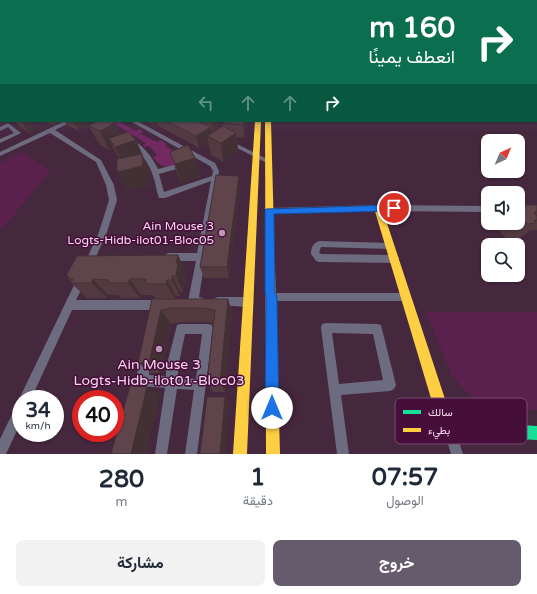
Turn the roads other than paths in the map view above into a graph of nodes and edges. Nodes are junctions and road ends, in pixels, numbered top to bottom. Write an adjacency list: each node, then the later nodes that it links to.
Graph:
1 (68, 122): 6 (street)
2 (135, 122): 12 (street)
3 (258, 122): 11 (street)
4 (268, 122): 13 (street)
5 (0, 129): 8 (street)
6 (50, 130): 10 (street); 26 (street)
7 (126, 138): 14 (street)
8 (0, 140)
9 (224, 140): 11 (street)
10 (0, 154)
11 (255, 155): 13 (street); 25 (street)
12 (197, 156): 14 (street); 15 (street)
13 (268, 162): 18 (street)
14 (155, 172): 15 (street)
15 (213, 178): 21 (street)
16 (378, 208): 17 (street); 18 (street); 19 (street)
17 (481, 209)
18 (269, 211): 23 (street)
19 (390, 246): 22 (street); 22 (street)
20 (161, 257): 21 (street)
21 (200, 257): 25 (street)
22 (395, 260): 24 (street)
23 (272, 297): 24 (street); 42 (street)
24 (406, 297): 33 (street)
25 (249, 302): 41 (street)
26 (69, 305): 27 (street); 31 (street)
27 (154, 320)
28 (148, 350): 29 (street)
29 (172, 382): 30 (street); 30 (street); 39 (street)
30 (200, 385): 40 (street)
31 (29, 390)
32 (334, 390): 32 (street); 43 (street)
33 (438, 398)
34 (12, 427): 38 (street)
35 (527, 432): 36 (street)
36 (537, 433)
37 (454, 444): 44 (street)
38 (0, 453)
39 (161, 454)
40 (191, 454)
41 (240, 454)
42 (273, 454)
43 (343, 454)
44 (457, 454)

